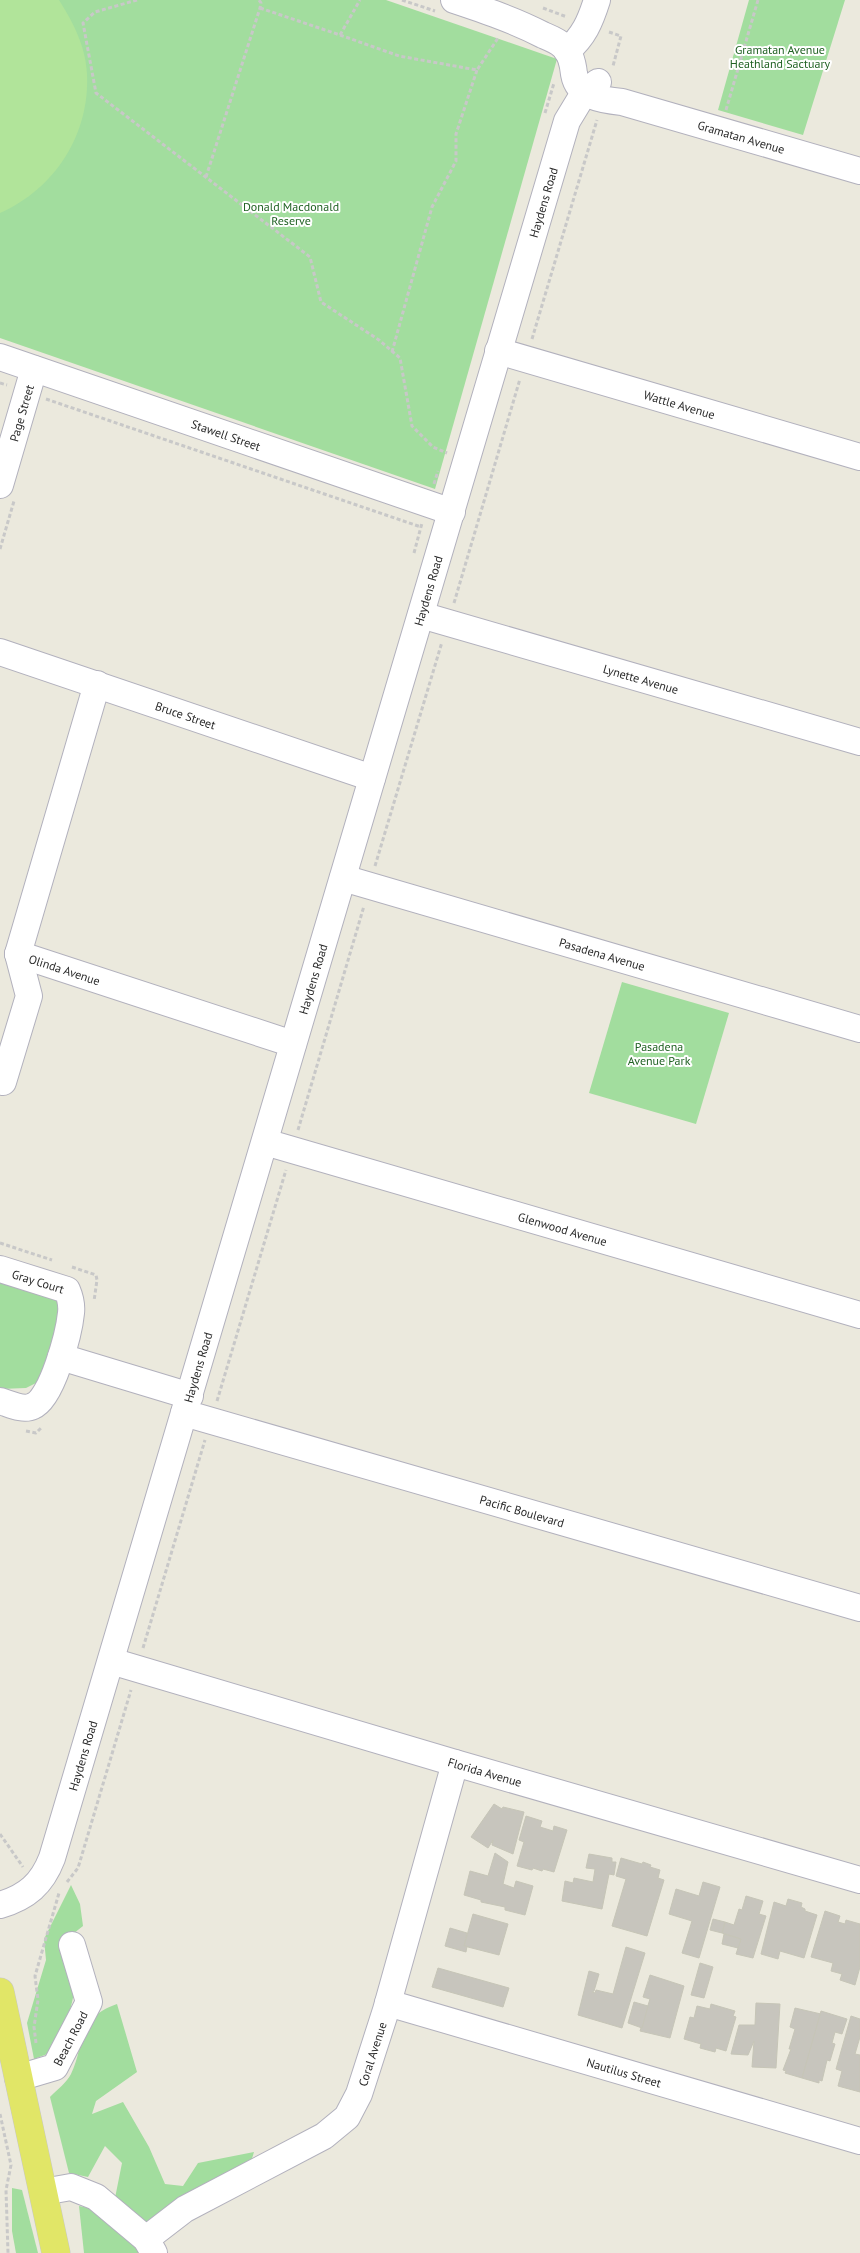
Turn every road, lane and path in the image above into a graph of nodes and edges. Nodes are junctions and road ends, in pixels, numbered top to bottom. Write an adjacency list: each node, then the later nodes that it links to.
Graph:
1 (137, 0): 17 (path)
2 (259, 0): 7 (path)
3 (360, 0): 9 (path)
4 (454, 0): 8 (street)
5 (597, 0): 10 (street)
6 (758, 0): 14 (path)
7 (260, 8): 9 (path); 17 (path)
8 (509, 28): 10 (street); 11 (path)
9 (340, 35): 11 (path)
10 (567, 55): 12 (street); 15 (path)
11 (477, 70): 19 (path)
12 (591, 87): 16 (street, Gramatan Avenue); 18 (street, Haydens Road)
13 (599, 114): 21 (path)
14 (725, 114)
15 (544, 117)
16 (860, 171)
17 (206, 178): 19 (path)
18 (498, 351): 21 (street, Wattle Avenue); 26 (street, Haydens Road)
19 (392, 352): 26 (path)
20 (0, 357): 22 (street, Stawell Street)
21 (526, 359): 25 (street, Wattle Avenue); 33 (path)
22 (30, 380): 23 (path); 29 (street, Page Street); 30 (street, Stawell Street); 31 (path)
23 (0, 383)
24 (447, 442): 26 (path)
25 (860, 457)
26 (451, 458): 30 (street, Haydens Road)
27 (439, 469): 28 (path)
28 (426, 484)
29 (0, 485)
30 (452, 512): 32 (street, Haydens Road)
31 (421, 527)
32 (421, 615): 33 (street, Lynette Avenue); 37 (street, Haydens Road)
33 (448, 623): 36 (street, Lynette Avenue); 39 (path)
34 (0, 652): 35 (street, Bruce Street)
35 (97, 684): 37 (street, Bruce Street); 40 (street, Olinda Avenue)
36 (860, 742)
37 (372, 778): 38 (street, Haydens Road)
38 (343, 878): 39 (street, Pasadena Avenue); 42 (street, Haydens Road)
39 (370, 886): 41 (street, Pasadena Avenue); 45 (path)
40 (18, 954): 42 (street, Olinda Avenue); 43 (street)
41 (860, 1029)
42 (294, 1044): 44 (street, Haydens Road)
43 (3, 1082)
44 (265, 1142): 45 (street, Glenwood Avenue); 50 (street, Haydens Road)
45 (292, 1150): 47 (street, Glenwood Avenue); 51 (path)
46 (0, 1269): 48 (street, Gray Court)
47 (860, 1315)
48 (61, 1358): 49 (street, Gray Court); 50 (street)
49 (0, 1401)
50 (187, 1404): 51 (street, Pacific Boulevard); 55 (street, Haydens Road)
51 (211, 1420): 54 (street, Pacific Boulevard); 56 (path)
52 (45, 1423): 53 (path)
53 (22, 1430)
54 (860, 1608)
55 (111, 1661): 56 (street, Florida Avenue); 61 (street, Haydens Road)
56 (137, 1668): 57 (street, Florida Avenue); 59 (path)
57 (455, 1763): 58 (street, Florida Avenue); 64 (street, Coral Avenue)
58 (860, 1880)
59 (66, 1883)
60 (60, 1890): 65 (path)
61 (0, 1906)
62 (72, 1945): 65 (street, Beach Road)
63 (0, 1992): 65 (main road)
64 (388, 2003): 67 (street, Nautilus Street); 69 (street, Coral Avenue)
65 (30, 2074): 68 (main road)
66 (0, 2114): 70 (path)
67 (860, 2141)
68 (43, 2192): 69 (street); 71 (main road)
69 (150, 2246)
70 (8, 2253)
71 (56, 2253)

